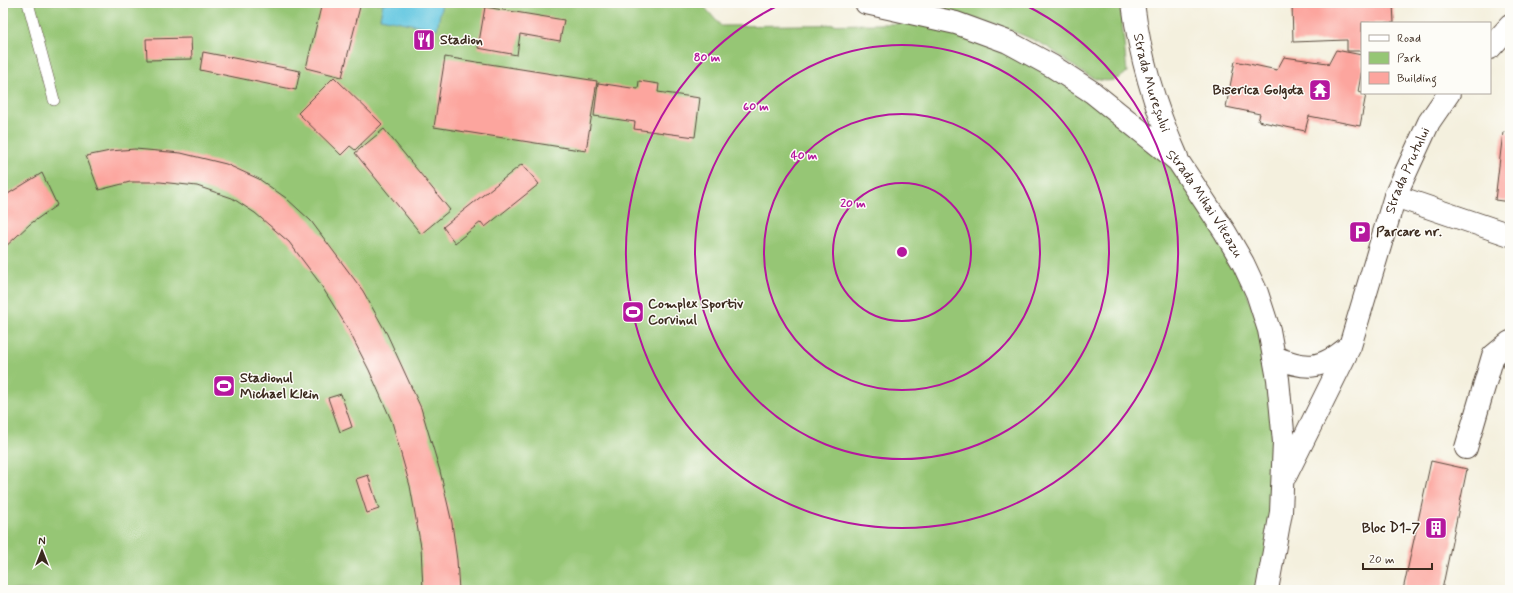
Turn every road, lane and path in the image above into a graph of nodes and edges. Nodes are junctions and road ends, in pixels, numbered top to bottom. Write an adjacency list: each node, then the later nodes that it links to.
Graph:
1 (28, 3): 7 (lane)
2 (866, 3): 8 (street, Strada Mihai Viteazu)
3 (1133, 3): 8 (street, Strada Mureșului)
4 (1510, 26): 5 (street)
5 (1491, 47)
6 (1448, 94): 9 (street, Strada Prutului)
7 (54, 100)
8 (1178, 161): 13 (street, Strada Mihai Viteazu)
9 (1395, 196): 10 (street); 12 (street, Strada Prutului)
10 (1510, 235)
11 (1510, 342): 14 (street)
12 (1350, 346): 13 (street); 15 (street, Strada Prutului)
13 (1274, 357): 15 (street, Strada Mihai Viteazu)
14 (1466, 448)
15 (1283, 480): 16 (street, Strada Mihai Viteazu)
16 (1267, 590)

